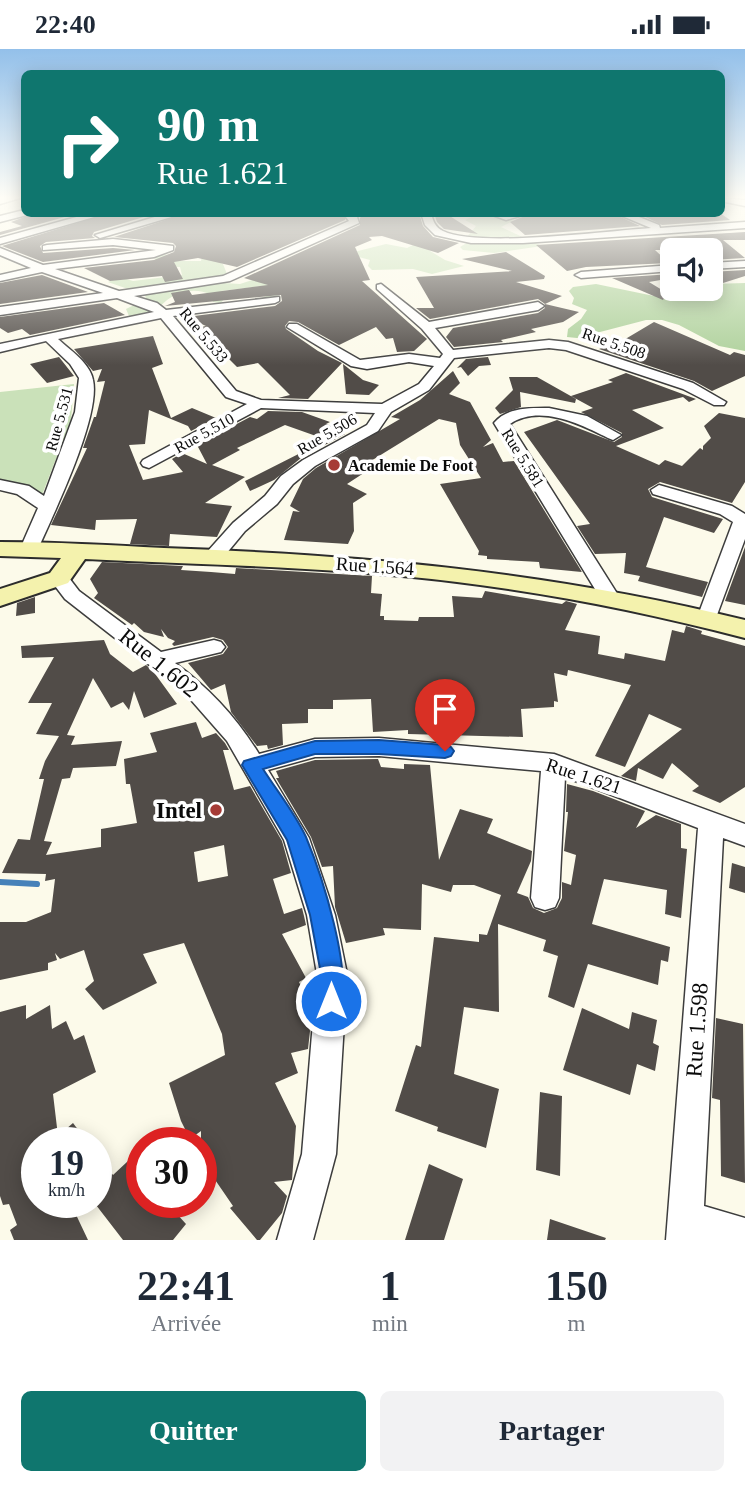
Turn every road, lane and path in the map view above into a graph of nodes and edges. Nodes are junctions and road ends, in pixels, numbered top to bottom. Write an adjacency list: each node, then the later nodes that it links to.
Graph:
1 (7, 254): 6 (street, Rue 5.533)
2 (155, 254): 6 (street)
3 (283, 254): 11 (street)
4 (745, 264): 5 (street)
5 (723, 265)
6 (40, 268): 9 (street); 11 (street, Rue 5.533)
7 (660, 269): 8 (street)
8 (581, 275)
9 (0, 278)
10 (381, 288): 16 (street)
11 (119, 294): 14 (street); 15 (street, Rue 5.533)
12 (275, 299): 15 (street)
13 (538, 306): 16 (street)
14 (0, 311)
15 (164, 314): 18 (street); 22 (street, Rue 5.533)
16 (426, 326): 20 (street)
17 (293, 327): 20 (street, Rue 5.508)
18 (50, 337): 19 (street); 28 (street, Rue 5.531)
19 (0, 348)
20 (447, 359): 21 (street, Rue 5.508); 23 (street, Rue 5.506)
21 (719, 402)
22 (259, 404): 23 (street, Rue 5.533); 25 (street, Rue 5.510)
23 (385, 409): 32 (street, Rue 5.506)
24 (613, 435): 34 (street, Rue 5.581)
25 (149, 463)
26 (0, 485): 28 (street)
27 (659, 490): 36 (street)
28 (47, 507): 30 (street, Rue 5.531)
29 (0, 549): 30 (main road, Rue 1.564)
30 (29, 549): 31 (main road, Rue 1.564)
31 (78, 551): 32 (main road, Rue 1.564); 33 (main road)
32 (214, 556): 34 (main road, Rue 1.564)
33 (59, 578): 35 (main road); 39 (street, Rue 1.602)
34 (608, 596): 36 (main road, Rue 1.564)
35 (0, 598)
36 (707, 618): 37 (main road, Rue 1.564)
37 (745, 629)
38 (214, 647): 39 (street)
39 (158, 660): 41 (street, Rue 1.602)
40 (554, 762): 41 (street, Rue 1.621); 42 (street, Rue 1.621); 44 (street)
41 (251, 765): 47 (street, Rue 1.602)
42 (711, 821): 43 (street, Rue 1.621); 45 (street, Rue 1.598)
43 (745, 835)
44 (545, 898)
45 (685, 1229): 46 (street)
46 (745, 1236)
47 (295, 1240)

